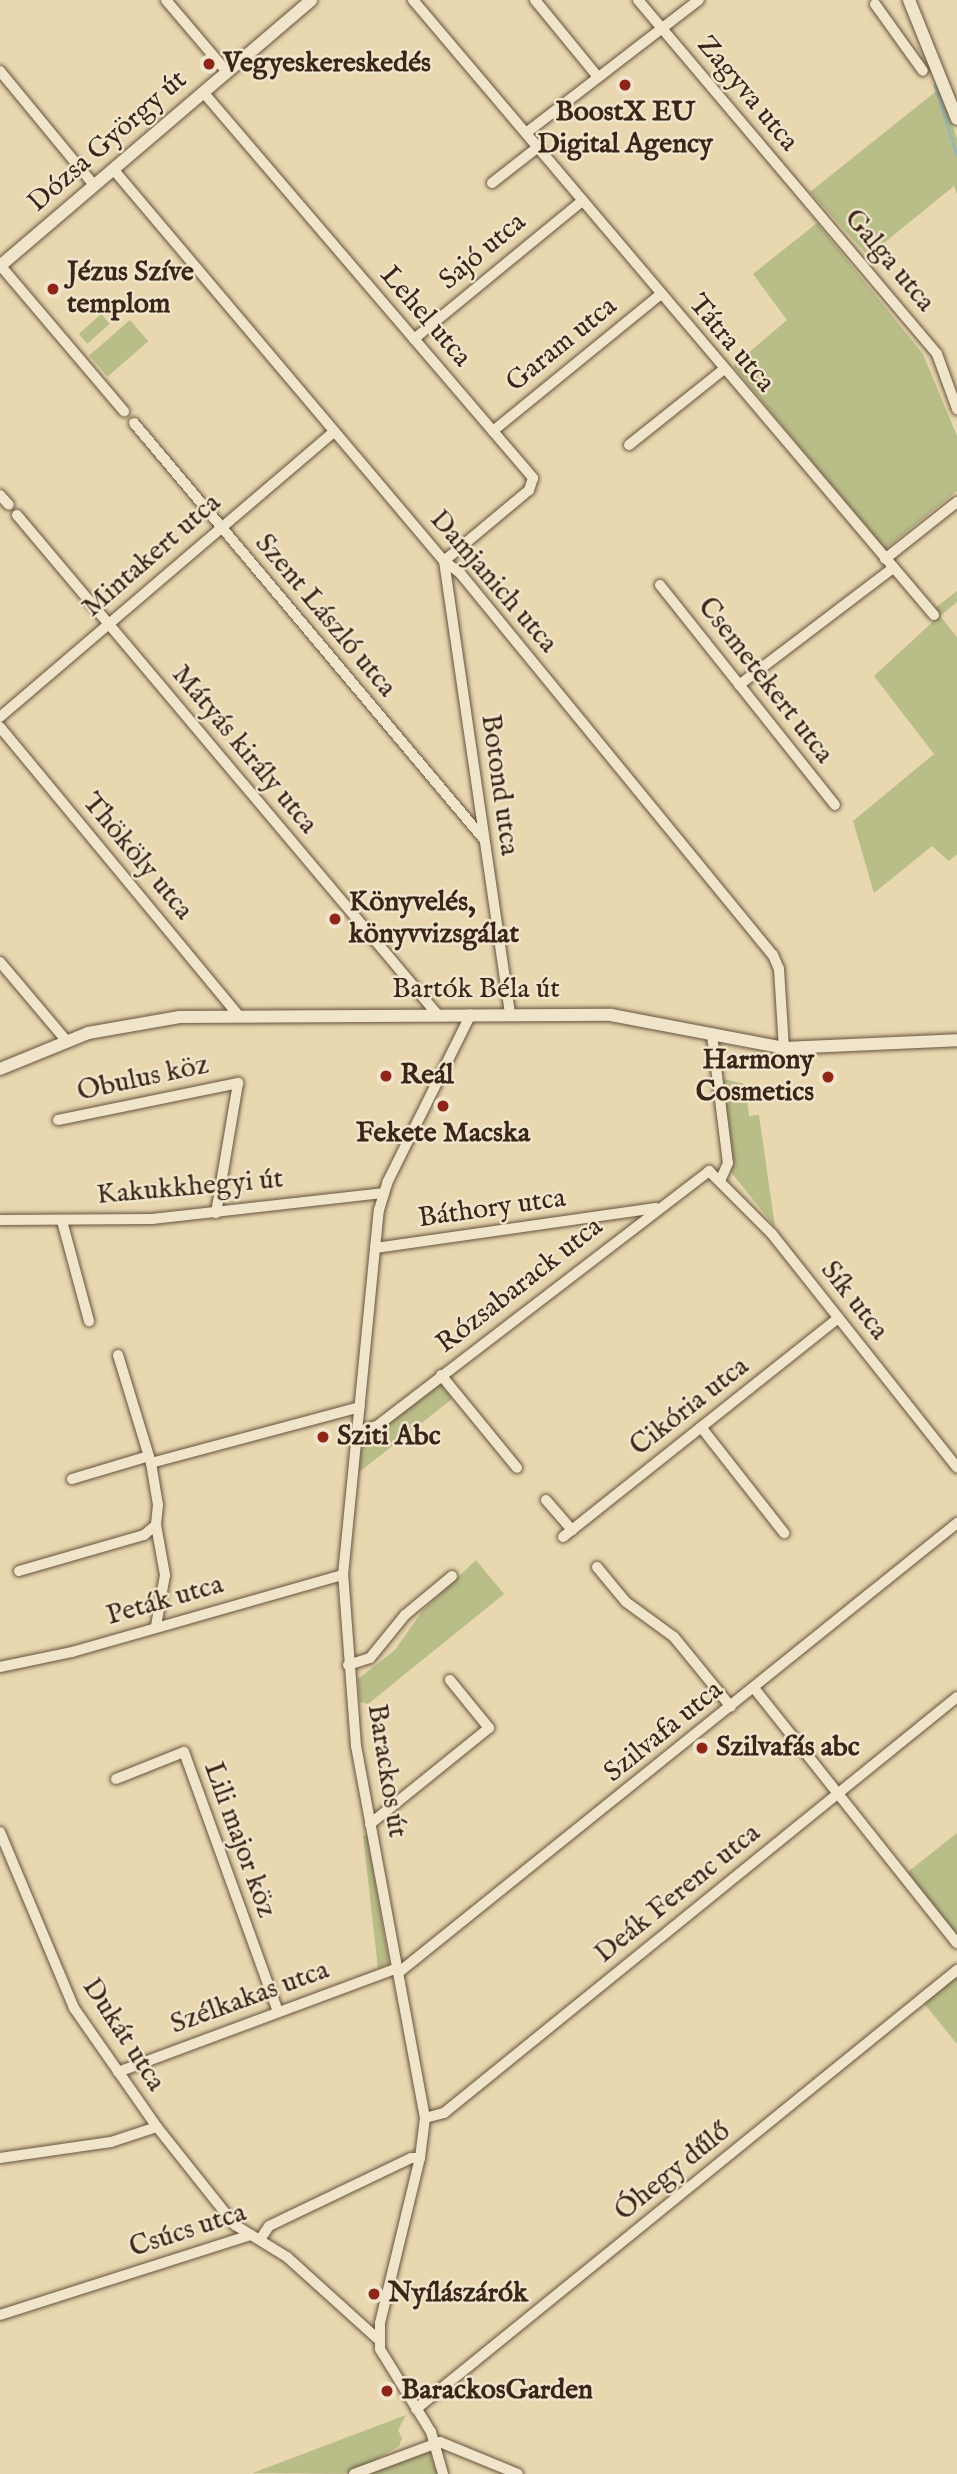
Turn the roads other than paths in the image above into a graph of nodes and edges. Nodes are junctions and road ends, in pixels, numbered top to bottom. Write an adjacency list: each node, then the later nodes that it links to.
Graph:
1 (166, 0): 12 (street)
2 (311, 0): 12 (street, Dózsa György út)
3 (412, 0): 16 (street, Tátra utca)
4 (535, 0): 13 (street)
5 (638, 0): 9 (street, Zagyva utca)
6 (699, 0): 9 (street)
7 (909, 0): 15 (street)
8 (876, 1): 11 (street)
9 (662, 28): 13 (street); 21 (street, Zagyva utca)
10 (0, 71): 20 (street)
11 (923, 71)
12 (227, 72): 14 (street, Dózsa György út)
13 (598, 77): 16 (street)
14 (203, 92): 18 (street, Dózsa György út); 25 (street, Lehel utca)
15 (957, 119)
16 (526, 133): 17 (street, Tátra utca)
17 (538, 147): 19 (street); 22 (street, Tátra utca)
18 (113, 169): 20 (street, Dózsa György út); 31 (street, Damjanich utca)
19 (492, 184)
20 (94, 185): 23 (street, Dózsa György út)
21 (795, 185): 27 (street, Galga utca)
22 (582, 201): 24 (street, Tátra utca); 25 (street, Sajó utca)
23 (0, 265): 28 (street)
24 (660, 295): 26 (street, Tátra utca); 30 (street, Garam utca)
25 (414, 339): 30 (street, Lehel utca)
26 (723, 370): 32 (street); 38 (street, Tátra utca)
27 (957, 409)
28 (124, 411)
29 (134, 423): 37 (street, Szent László utca)
30 (493, 431): 39 (street, Lehel utca)
31 (334, 432): 37 (street, Mintakert utca); 39 (street, Damjanich utca)
32 (629, 445)
33 (0, 495): 35 (street)
34 (957, 502): 38 (street)
35 (9, 505)
36 (17, 515): 43 (street, Mátyás király utca)
37 (220, 527): 43 (street, Mintakert utca); 48 (street, Szent László utca)
38 (885, 559): 40 (street, Tátra utca)
39 (444, 561): 48 (street, Botond utca); 57 (street, Damjanich utca)
40 (894, 568): 42 (street, Tátra utca); 44 (street)
41 (660, 585): 44 (street, Csemetekert utca)
42 (934, 615)
43 (107, 624): 45 (street, Mintakert utca); 50 (street, Mátyás király utca)
44 (739, 685): 47 (street, Csemetekert utca)
45 (0, 717)
46 (0, 727): 53 (street, Thököly utca)
47 (835, 805)
48 (482, 837): 52 (street, Botond utca)
49 (0, 961): 55 (street)
50 (437, 1014): 51 (street, Bartók Béla út); 53 (street, Bartók Béla út)
51 (471, 1014): 52 (street, Bartók Béla út); 62 (street, Barackos út)
52 (510, 1015): 54 (street, Bartók Béla út)
53 (239, 1016): 55 (street, Bartók Béla út)
54 (712, 1035): 57 (street, Bartók Béla út); 61 (street)
55 (66, 1040): 58 (street, Bartók Béla út)
56 (957, 1040): 57 (street, Bartók Béla út)
57 (784, 1048)
58 (0, 1069)
59 (58, 1120): 64 (street, Obulus köz)
60 (709, 1171): 61 (street, Sík utca); 63 (street, Rózsabarack utca)
61 (720, 1179): 68 (street, Sík utca)
62 (383, 1193): 64 (street, Kakukkhegyi út); 67 (street, Barackos út)
63 (657, 1208): 67 (street, Báthory utca); 71 (street, Rózsabarack utca)
64 (216, 1213): 66 (street, Kakukkhegyi út)
65 (0, 1220): 66 (street, Kakukkhegyi út)
66 (62, 1221): 69 (street)
67 (374, 1248): 72 (street, Barackos út)
68 (838, 1319): 73 (street, Cikória utca); 76 (street, Sík utca)
69 (89, 1321)
70 (118, 1355): 75 (street)
71 (441, 1375): 74 (street, Rózsabarack utca); 77 (street)
72 (360, 1407): 74 (street, Barackos út); 75 (street)
73 (701, 1427): 79 (street, Cikória utca); 82 (street)
74 (357, 1432): 85 (street, Barackos út)
75 (150, 1460): 78 (street); 81 (street)
76 (957, 1466)
77 (517, 1468)
78 (72, 1479)
79 (546, 1500)
80 (957, 1523): 91 (street, Szilvafa utca)
81 (156, 1525): 84 (street); 87 (street)
82 (784, 1533)
83 (597, 1567): 93 (street)
84 (19, 1571)
85 (343, 1575): 87 (street, Peták utca); 88 (street, Barackos út)
86 (452, 1577): 88 (street)
87 (156, 1626): 89 (street, Peták utca)
88 (348, 1665): 96 (street, Barackos út)
89 (0, 1667)
90 (450, 1681): 96 (street)
91 (754, 1688): 93 (street, Szilvafa utca); 95 (street)
92 (957, 1697): 95 (street, Deák Ferenc utca)
93 (731, 1707): 100 (street, Szilvafa utca)
94 (116, 1779): 101 (street, Lili major köz)
95 (839, 1793): 98 (street); 103 (street, Deák Ferenc utca)
96 (370, 1825): 100 (street, Barackos út)
97 (0, 1832): 102 (street, Dukát utca)
98 (957, 1943)
99 (957, 1969): 110 (street, Óhegy dűlő)
100 (398, 1970): 101 (street, Szélkakas utca); 103 (street, Barackos út)
101 (278, 2012): 102 (street, Szélkakas utca)
102 (118, 2072): 104 (street, Dukát utca)
103 (425, 2118): 106 (street, Barackos út)
104 (157, 2127): 105 (street); 107 (street, Dukát utca)
105 (0, 2158)
106 (420, 2158): 107 (street, Csúcs utca); 109 (street, Barackos út)
107 (256, 2237): 108 (street, Csúcs utca); 109 (street, Dukát utca)
108 (0, 2315)
109 (379, 2340): 110 (street)
110 (416, 2409): 111 (street)
111 (436, 2444): 112 (street); 113 (street); 114 (street)
112 (354, 2474)
113 (443, 2474)
114 (518, 2474)

